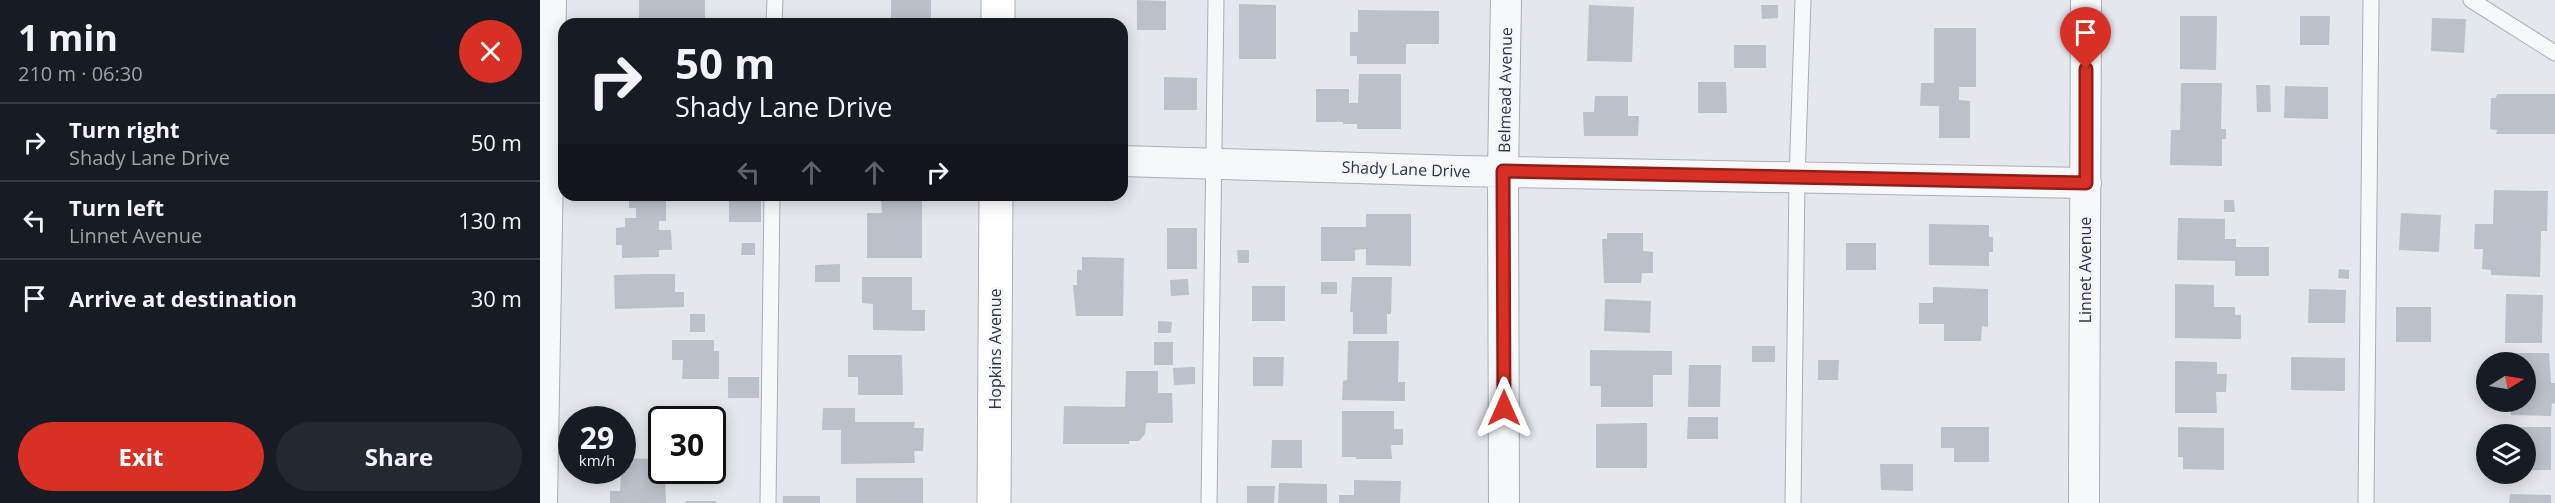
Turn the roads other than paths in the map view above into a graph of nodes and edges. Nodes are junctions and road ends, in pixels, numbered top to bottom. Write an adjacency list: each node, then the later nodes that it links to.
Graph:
1 (551, 0): 13 (street)
2 (775, 0): 10 (lane)
3 (998, 0): 11 (street)
4 (1216, 0): 15 (lane)
5 (1506, 0): 16 (street, Belmead Avenue)
6 (1803, 0): 17 (lane)
7 (2086, 0): 18 (street, Linnet Avenue)
8 (2372, 0): 28 (lane)
9 (2471, 0): 12 (lane)
10 (774, 18)
11 (998, 18)
12 (2555, 53)
13 (550, 155): 21 (street)
14 (1128, 161): 15 (street, Shady Lane Drive)
15 (1214, 163): 16 (street, Shady Lane Drive); 24 (lane)
16 (1503, 171): 17 (street, Shady Lane Drive); 25 (street, Belmead Avenue)
17 (1797, 179): 18 (street, Shady Lane Drive); 26 (lane)
18 (2086, 183): 27 (street, Linnet Avenue)
19 (772, 201): 22 (lane)
20 (996, 201): 23 (street, Hopkins Avenue)
21 (542, 503)
22 (768, 503)
23 (994, 503)
24 (1209, 503)
25 (1504, 503)
26 (1793, 503)
27 (2084, 503)
28 (2367, 503)

